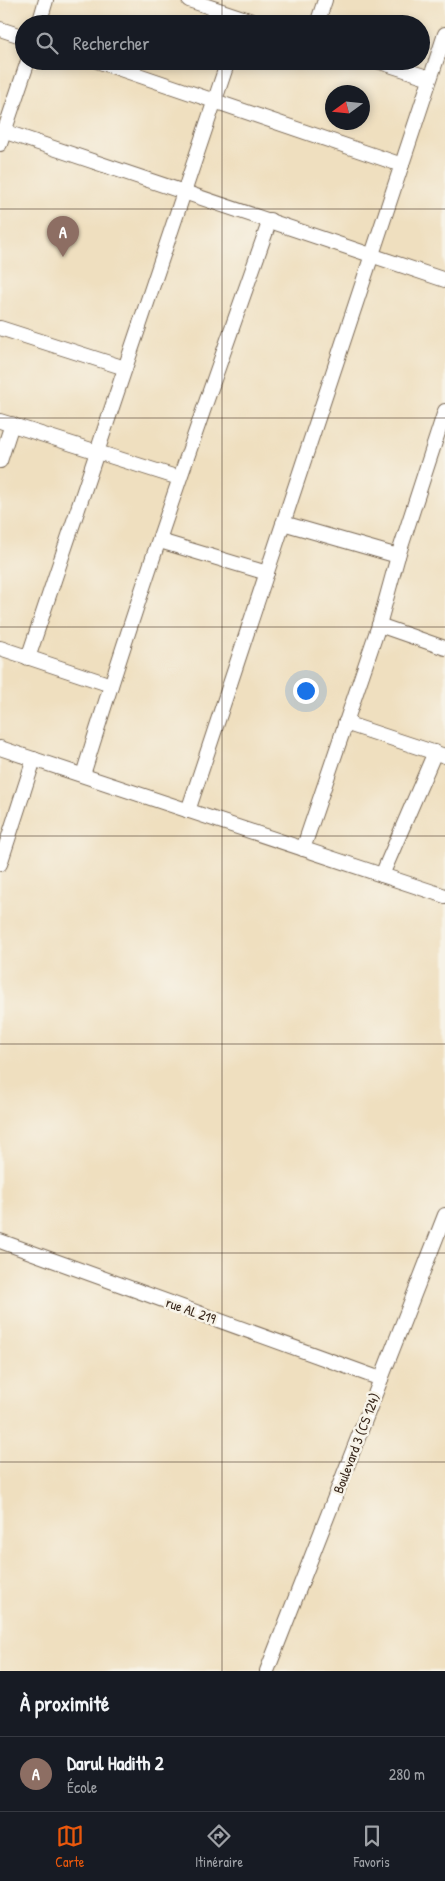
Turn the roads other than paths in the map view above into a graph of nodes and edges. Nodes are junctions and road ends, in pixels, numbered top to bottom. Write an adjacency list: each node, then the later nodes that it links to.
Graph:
1 (46, 0): 4 (street)
2 (189, 0): 5 (street)
3 (325, 0): 6 (street)
4 (42, 15)
5 (227, 15)
6 (321, 15)
7 (0, 29): 8 (street)
8 (15, 34)
9 (445, 34): 14 (street)
10 (25, 70): 16 (street)
11 (124, 70): 15 (street)
12 (225, 70): 15 (street)
13 (405, 70): 14 (street)
14 (430, 78): 17 (street)
15 (215, 100): 17 (street); 18 (street)
16 (1, 135): 18 (street)
17 (402, 165): 20 (street)
18 (184, 191): 19 (street); 23 (street)
19 (270, 220): 20 (street); 28 (street)
20 (372, 255): 21 (street); 29 (street)
21 (445, 280)
22 (0, 328): 23 (street)
23 (125, 368): 26 (street)
24 (444, 418): 31 (street)
25 (6, 423): 26 (street); 27 (street)
26 (97, 452): 28 (street); 36 (street)
27 (0, 461)
28 (179, 478): 30 (street)
29 (284, 523): 31 (street); 32 (street)
30 (160, 541): 32 (street); 37 (street)
31 (398, 556): 33 (street)
32 (267, 574): 43 (street)
33 (379, 625): 35 (street); 38 (street)
34 (0, 648): 36 (street)
35 (445, 648)
36 (28, 658): 37 (street)
37 (111, 685): 42 (street)
38 (344, 723): 40 (street); 44 (street)
39 (0, 748): 41 (street)
40 (440, 754): 46 (street)
41 (34, 759): 42 (street); 45 (street)
42 (83, 775): 43 (street)
43 (188, 810): 44 (street)
44 (303, 849): 46 (street)
45 (0, 864)
46 (382, 875): 47 (street)
47 (445, 896)
48 (445, 1215): 51 (street, Boulevard 3 (CS 124))
49 (7, 1244): 50 (street); 51 (street, rue AL 219)
50 (0, 1254)
51 (381, 1379): 52 (street, Boulevard 3 (CS 124))
52 (267, 1671)

